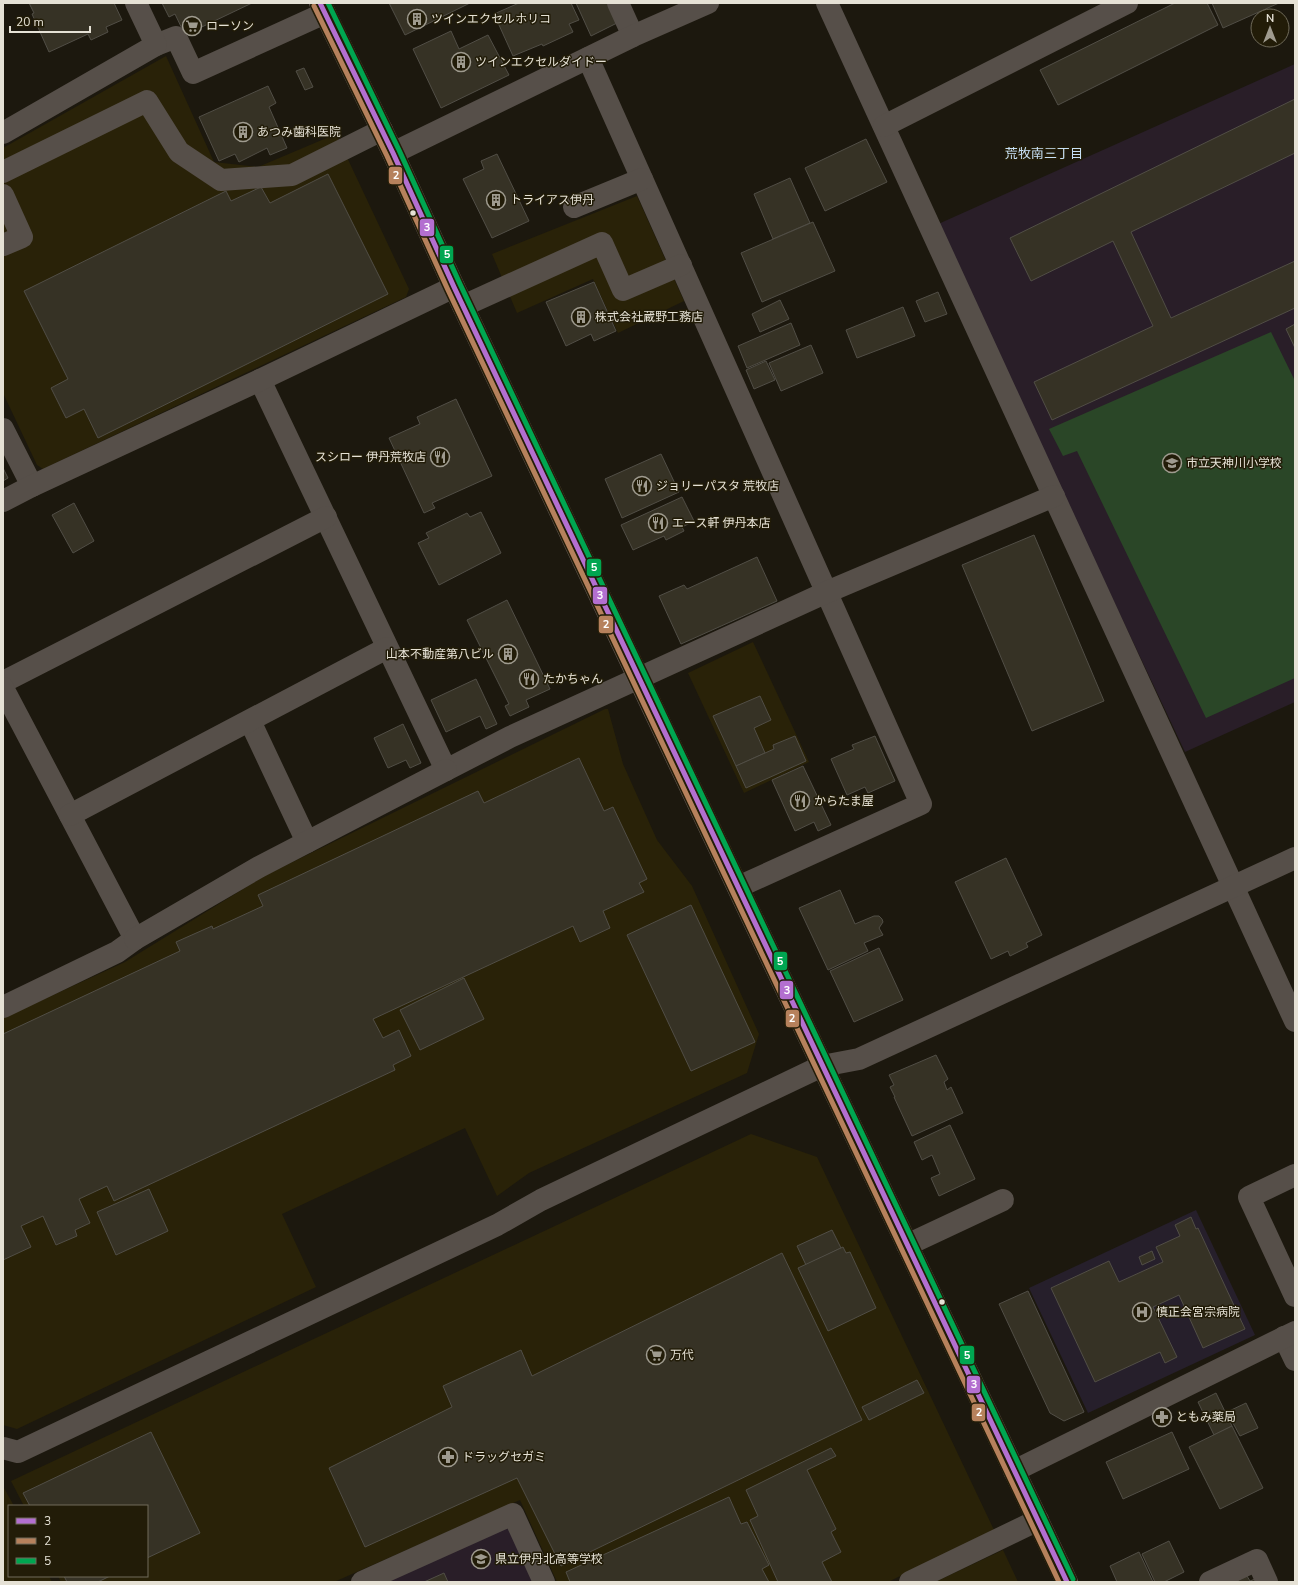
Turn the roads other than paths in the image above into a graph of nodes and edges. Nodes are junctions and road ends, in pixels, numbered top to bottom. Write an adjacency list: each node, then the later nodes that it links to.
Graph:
1 (136, 3): 8 (street)
2 (618, 3): 7 (street)
3 (708, 3): 7 (street)
4 (827, 3): 10 (street)
5 (1126, 3): 10 (street)
6 (323, 6): 8 (street); 11 (main road)
7 (634, 36): 9 (street)
8 (156, 45): 12 (street)
9 (588, 58): 13 (street); 15 (street)
10 (884, 126): 24 (street)
11 (382, 130): 13 (main road); 14 (street)
12 (3, 133)
13 (393, 153): 20 (main road)
14 (3, 172)
15 (642, 179): 17 (street); 19 (street)
16 (3, 195): 18 (street)
17 (574, 207)
18 (3, 245)
19 (681, 265): 20 (street); 27 (street)
20 (459, 297): 21 (street); 29 (main road)
21 (260, 380): 23 (street); 26 (street)
22 (3, 428): 23 (street)
23 (32, 486): 25 (street)
24 (1054, 496): 27 (street); 37 (street)
25 (3, 501)
26 (326, 517): 28 (street); 30 (street)
27 (826, 592): 29 (street); 38 (street)
28 (387, 648): 32 (street); 33 (street)
29 (639, 679): 33 (street); 38 (main road)
30 (3, 682)
31 (3, 688): 34 (street)
32 (250, 721): 34 (street); 35 (street)
33 (446, 770): 35 (street)
34 (70, 815): 39 (street)
35 (307, 842): 39 (street)
36 (1295, 858): 37 (street)
37 (1232, 886): 41 (street); 42 (street)
38 (738, 887): 42 (main road)
39 (135, 939): 40 (street)
40 (3, 1007)
41 (1295, 1020)
42 (822, 1066): 45 (main road); 49 (street)
43 (1295, 1176): 46 (street)
44 (1004, 1200): 45 (street)
45 (908, 1245): 50 (main road)
46 (1295, 1296)
47 (1290, 1335): 48 (street); 50 (street)
48 (1295, 1360)
49 (3, 1448)
50 (1014, 1471): 51 (main road)
51 (1038, 1520): 54 (street); 55 (main road)
52 (362, 1582): 53 (street)
53 (544, 1582)
54 (910, 1582)
55 (1067, 1582)
56 (1210, 1582): 57 (street)
57 (1266, 1582)

